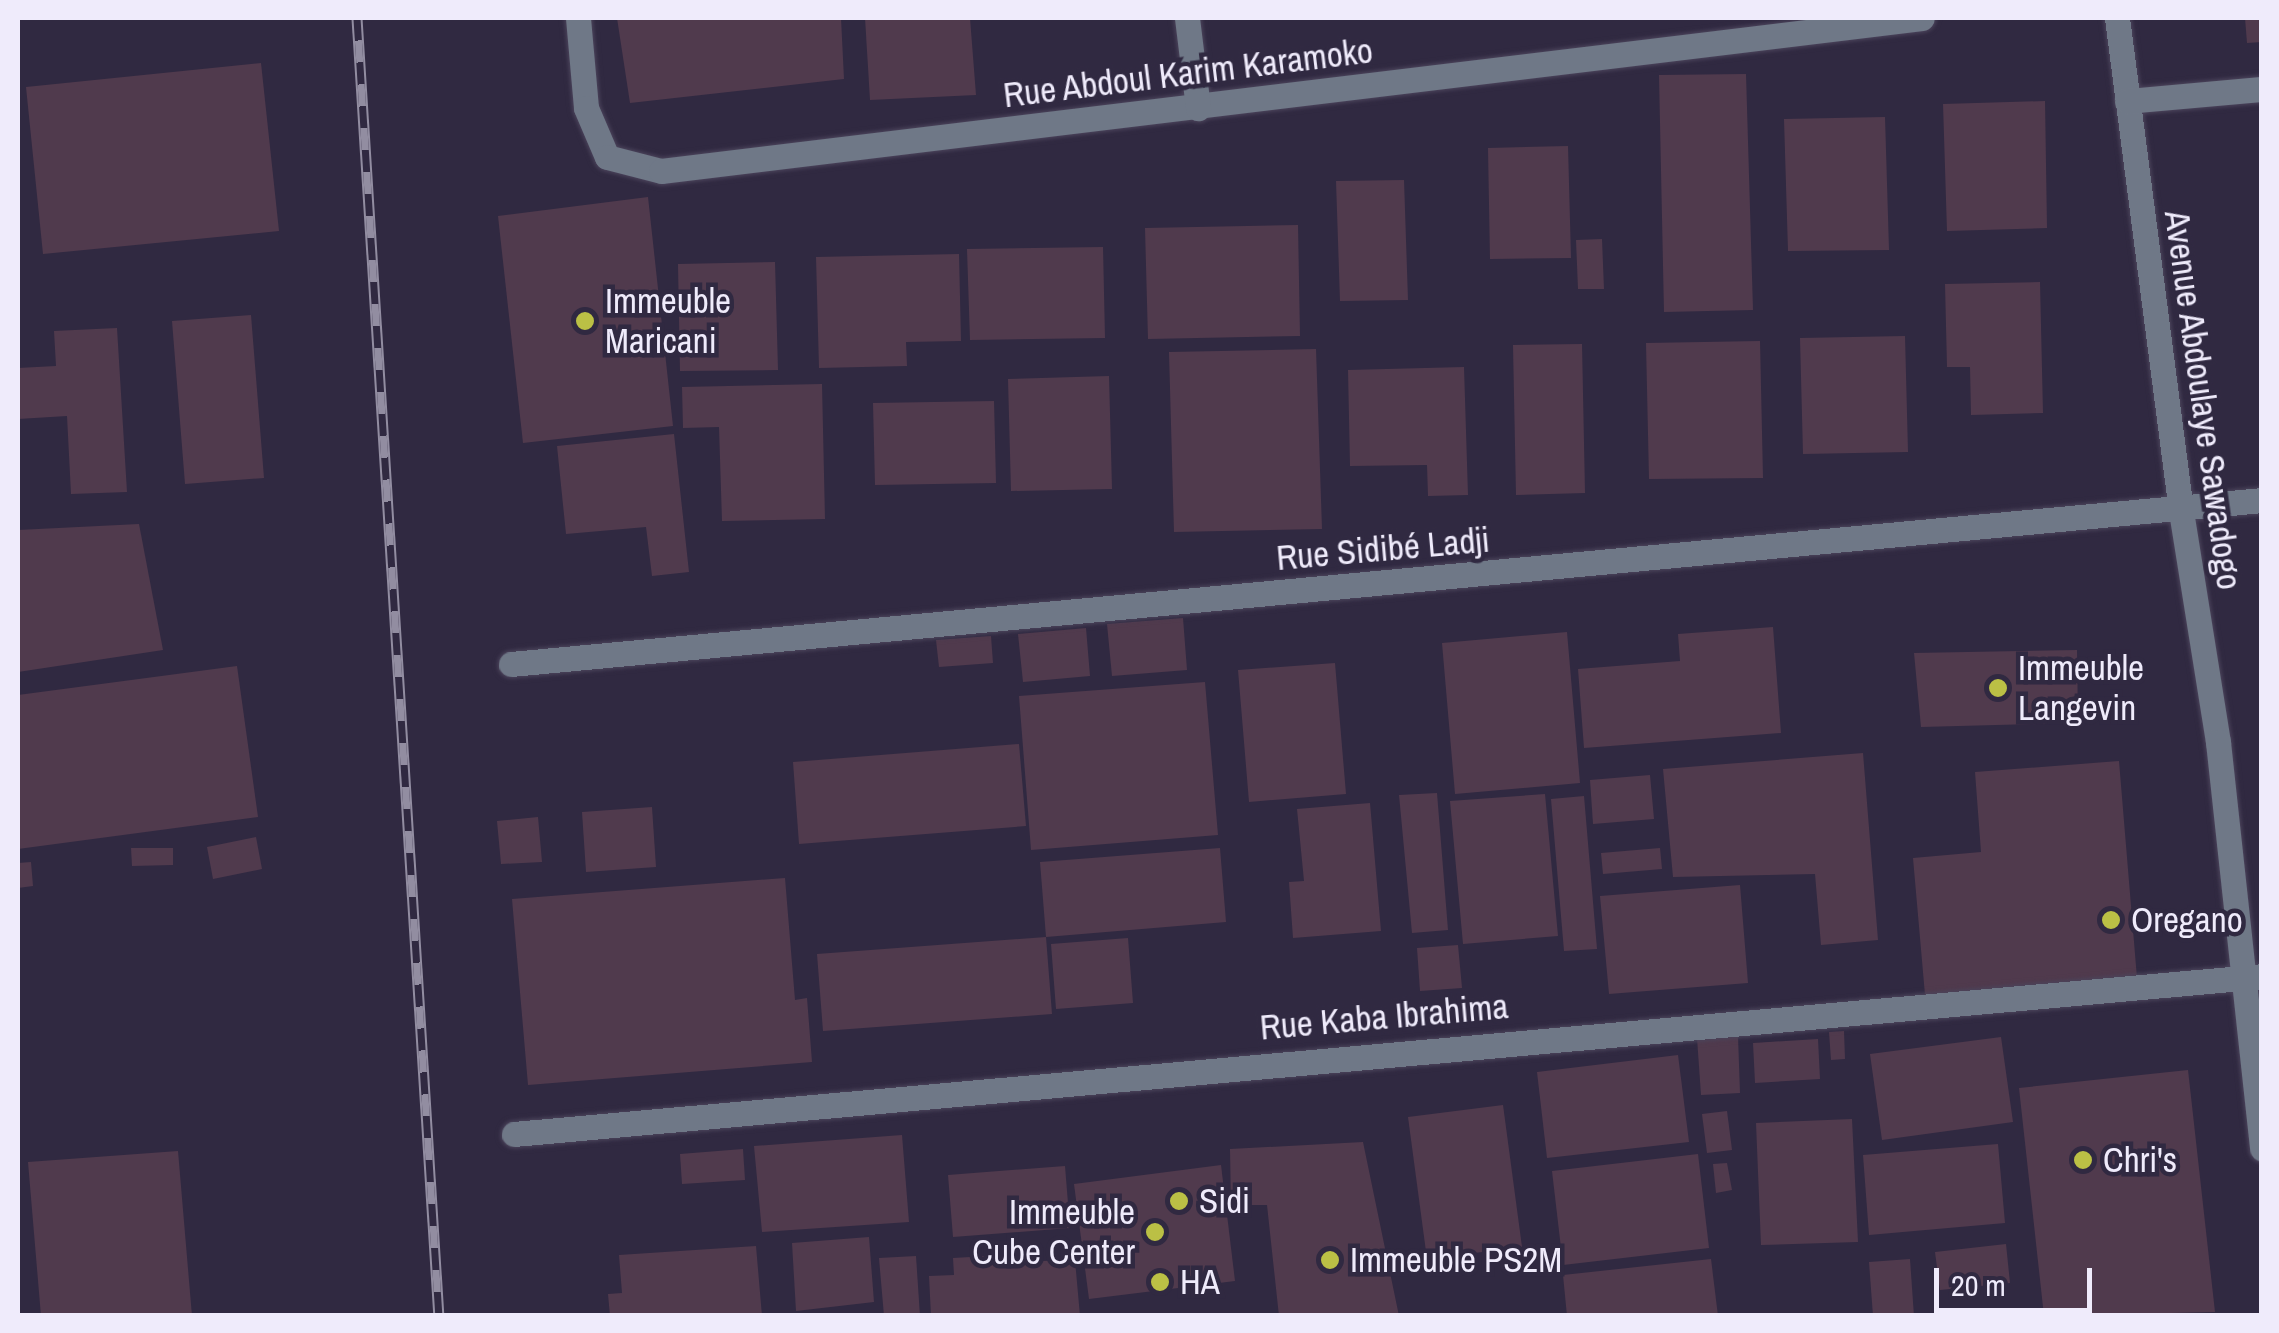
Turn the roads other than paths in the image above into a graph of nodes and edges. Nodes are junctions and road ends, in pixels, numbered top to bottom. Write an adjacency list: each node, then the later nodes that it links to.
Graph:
1 (578, 18): 7 (street, Rue Abdoul Karim Karamoko)
2 (1187, 18): 7 (street)
3 (1922, 18): 7 (street, Rue Abdoul Karim Karamoko)
4 (2117, 18): 6 (street, Avenue Abdoulaye Sawadogo)
5 (2262, 89): 6 (street)
6 (2127, 101): 9 (street, Avenue Abdoulaye Sawadogo)
7 (1198, 108)
8 (2262, 500): 9 (street, Rue Sidibé Ladji)
9 (2180, 512): 10 (street, Rue Sidibé Ladji); 11 (street, Avenue Abdoulaye Sawadogo)
10 (511, 664)
11 (2251, 977): 12 (street, Rue Kaba Ibrahima); 13 (street, Avenue Abdoulaye Sawadogo)
12 (514, 1134)
13 (2262, 1149)

